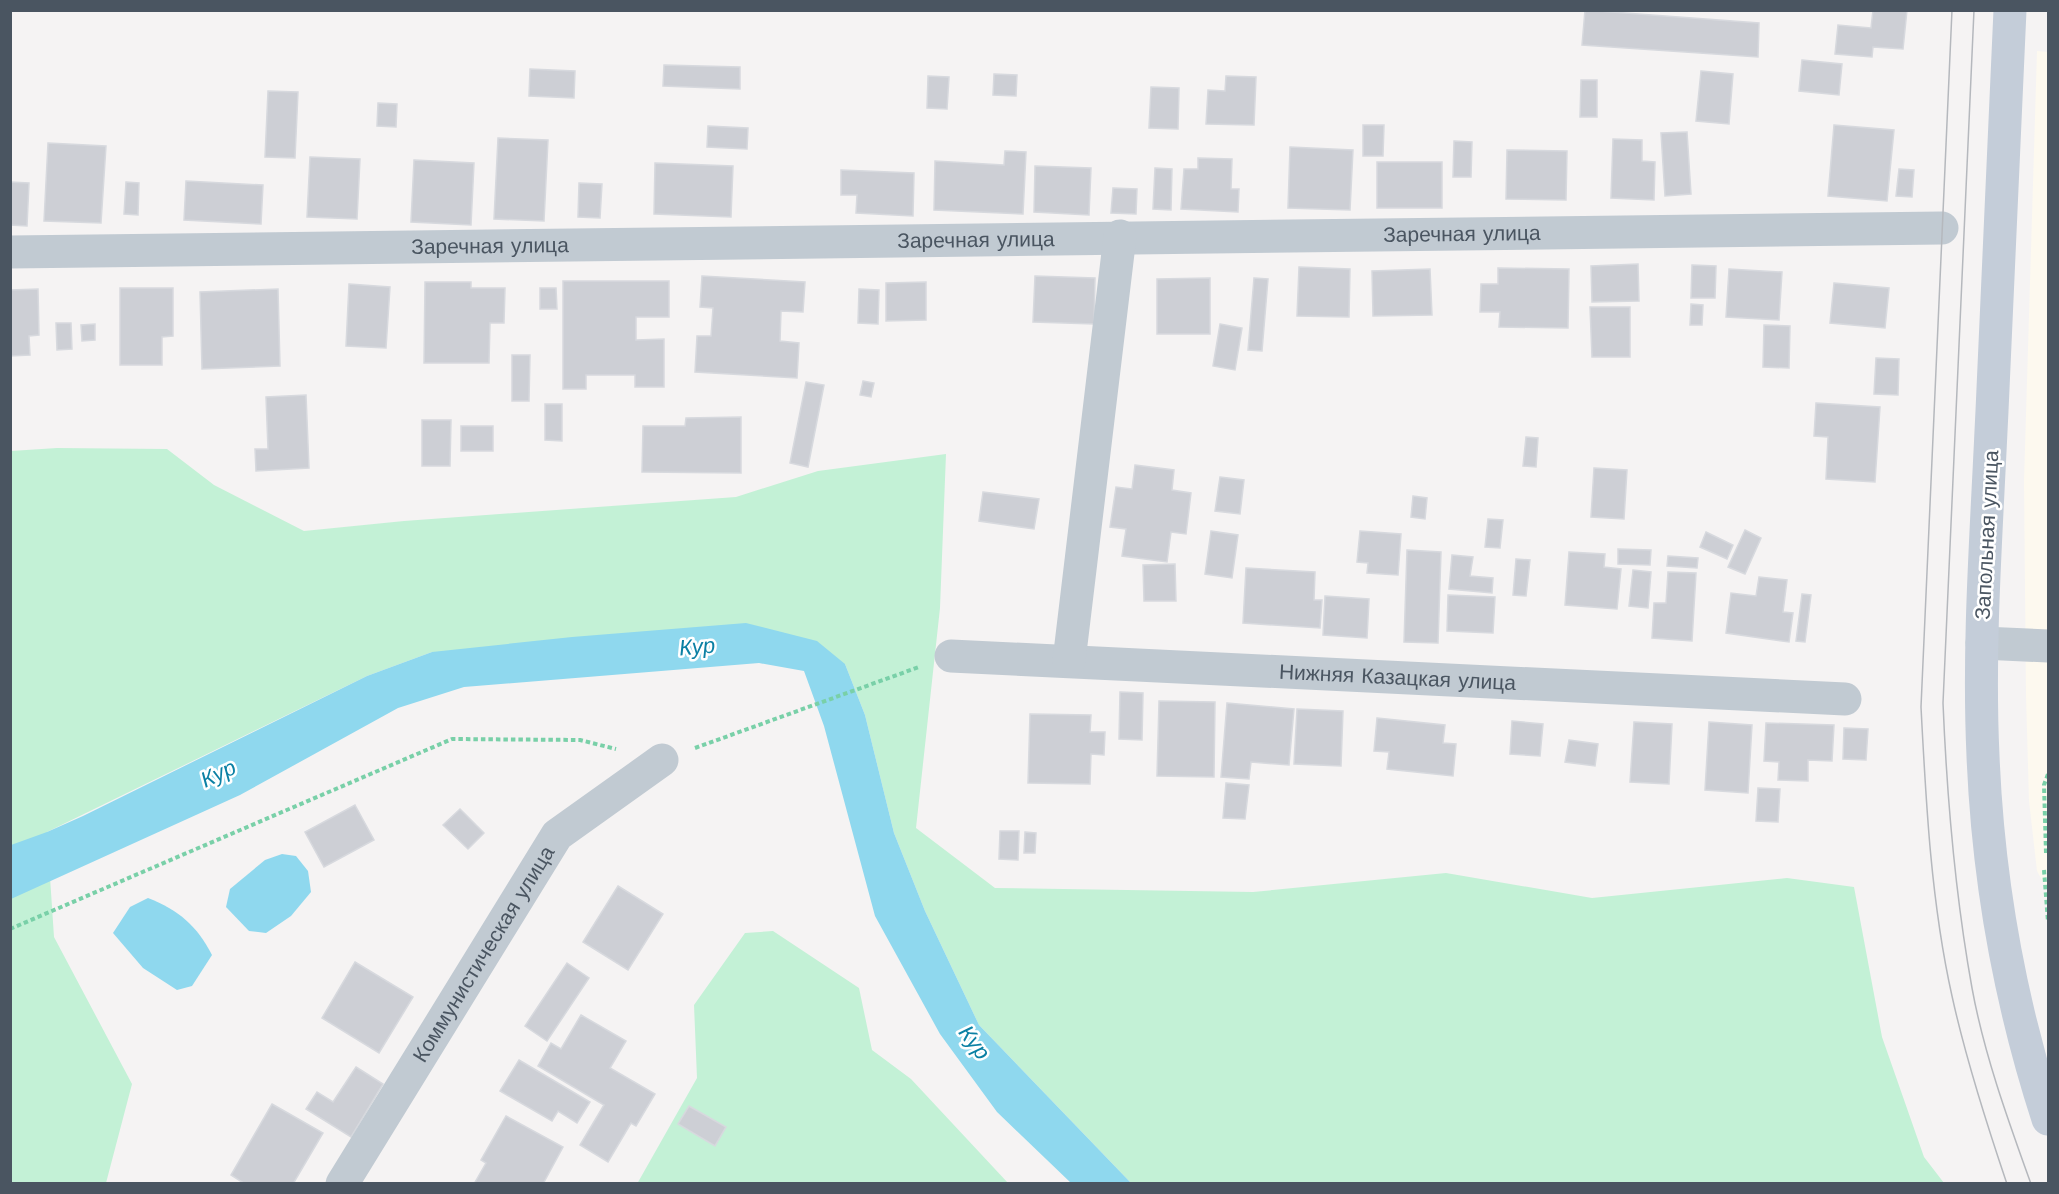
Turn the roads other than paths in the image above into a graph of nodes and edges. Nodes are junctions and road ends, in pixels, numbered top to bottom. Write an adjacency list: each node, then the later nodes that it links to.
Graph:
1 (2010, 10): 5 (main road, Запольная улица)
2 (1942, 228): 3 (street, Заречная улица)
3 (1120, 236): 4 (street, Заречная улица); 8 (street)
4 (10, 252)
5 (1982, 643): 6 (street); 11 (main road, Запольная улица)
6 (2049, 646)
7 (951, 656): 8 (street, Нижняя Казацкая улица)
8 (1069, 661): 9 (street, Нижняя Казацкая улица)
9 (1845, 699)
10 (662, 760): 12 (street, Коммунистическая улица)
11 (2049, 1119)
12 (342, 1184)

